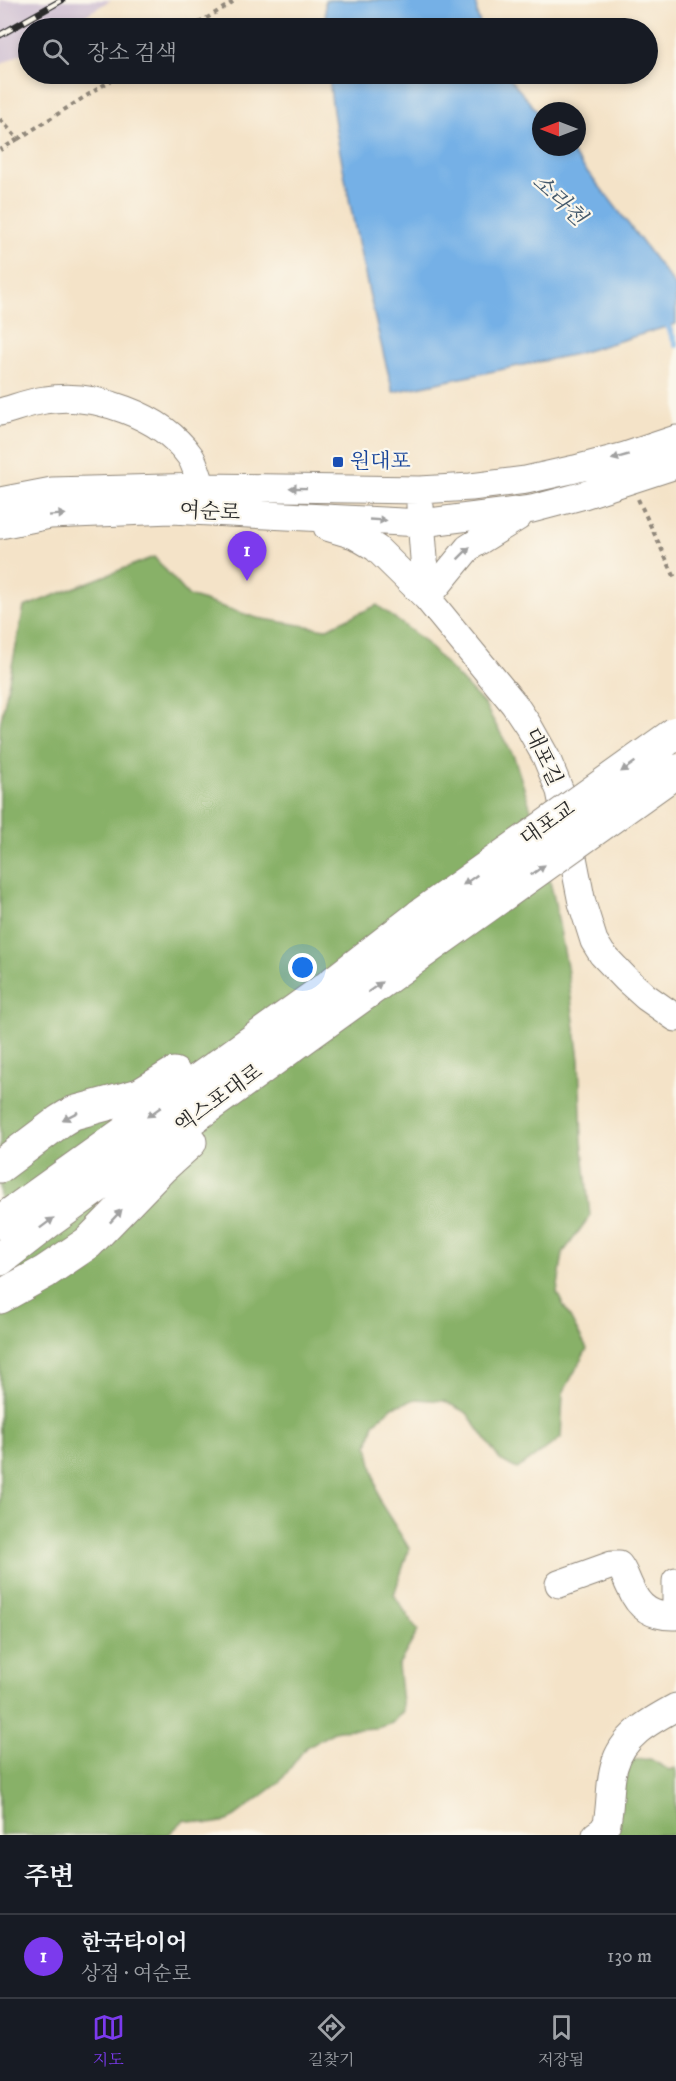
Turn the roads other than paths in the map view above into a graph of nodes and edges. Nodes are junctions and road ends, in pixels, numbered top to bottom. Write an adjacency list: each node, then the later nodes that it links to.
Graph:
1 (0, 412): 4 (street)
2 (676, 439): 5 (street, 여순로, one-way to 5)
3 (676, 465): 7 (street)
4 (202, 487): 5 (street, 여순로, one-way to 4); 6 (street, 여순로)
5 (420, 490): 9 (street)
6 (0, 501)
7 (532, 509): 9 (street, 여순로); 11 (street, one-way to 7)
8 (285, 515): 9 (street, 여순로, one-way to 9); 10 (street, 여순로, one-way to 8); 11 (street, 대포길)
9 (422, 523): 11 (street)
10 (0, 525)
11 (427, 598): 16 (street, 대포길)
12 (676, 733): 14 (highway, 대포교, one-way to 14, bridge)
13 (676, 771): 14 (highway, 대포교, one-way to 13, bridge)
14 (430, 928): 15 (highway, 엑스포대로)
15 (334, 1000): 17 (highway, one-way to 17); 18 (highway, 엑스포대로, one-way to 18); 19 (highway, 엑스포대로, one-way to 15); 20 (highway, one-way to 15)
16 (676, 1018)
17 (0, 1166)
18 (0, 1222)
19 (0, 1259)
20 (0, 1297)
21 (676, 1581): 23 (street)
22 (560, 1584): 23 (street)
23 (676, 1615)
24 (676, 1707): 25 (street)
25 (596, 1835)

